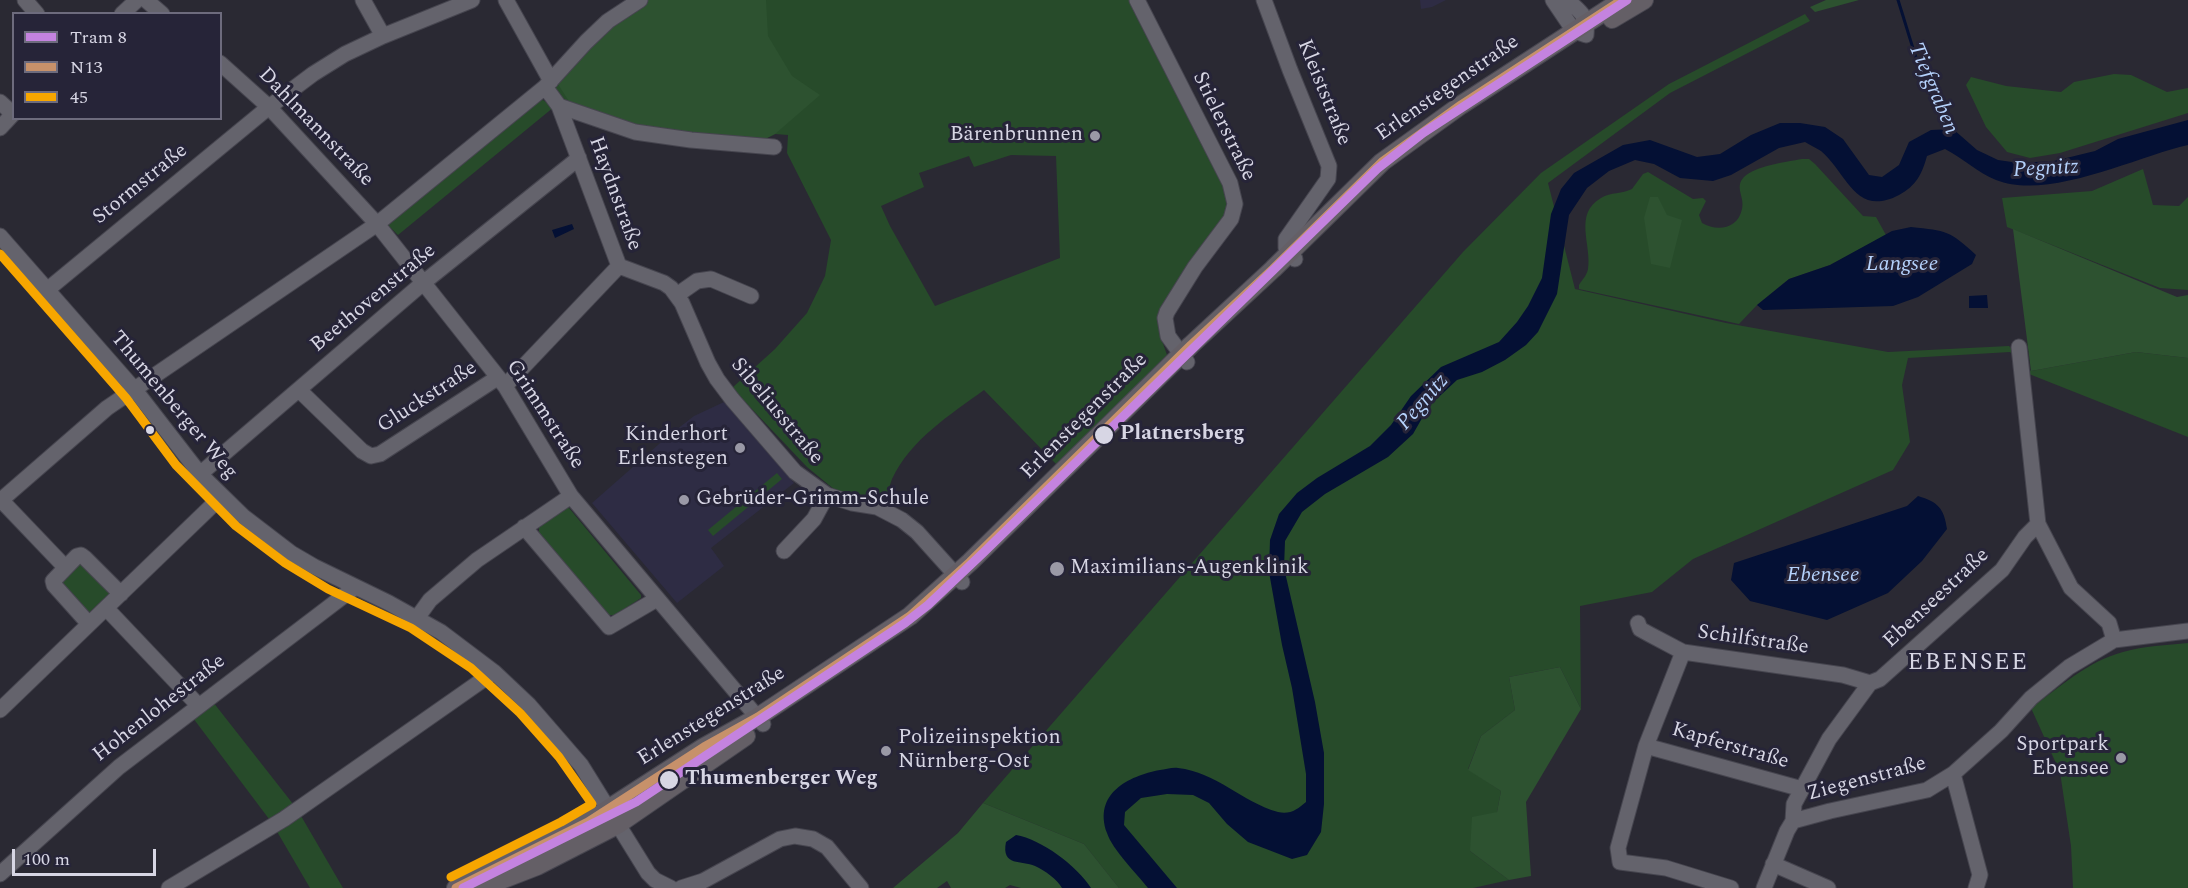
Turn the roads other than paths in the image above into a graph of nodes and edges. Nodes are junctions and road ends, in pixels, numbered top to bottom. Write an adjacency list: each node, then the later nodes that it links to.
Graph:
1 (25, 0): 14 (street)
2 (137, 0): 15 (street)
3 (146, 0): 16 (street)
4 (363, 0): 18 (street)
5 (472, 0): 18 (street, Stormstraße)
6 (506, 0): 20 (street, Haydnstraße)
7 (640, 0): 20 (street)
8 (1137, 0): 38 (street, Stielerstraße)
9 (1264, 0): 31 (street, Kleiststraße)
10 (1553, 0): 17 (street)
11 (1567, 0): 17 (street)
12 (1622, 0): 17 (main road, Erlenstegenstraße)
13 (1642, 1): 17 (main road, Erlenstegenstraße)
14 (35, 12)
15 (124, 12)
16 (160, 12)
17 (1582, 29): 31 (main road, Erlenstegenstraße)
18 (383, 36): 23 (street, Stormstraße)
19 (222, 65): 23 (street, Dahlmannstraße)
20 (548, 84): 22 (street, Haydnstraße); 29 (street)
21 (0, 102): 24 (street)
22 (560, 106): 27 (street); 28 (street, Haydnstraße)
23 (269, 107): 29 (street, Dahlmannstraße); 34 (street, Stormstraße)
24 (12, 113)
25 (12, 115): 26 (street)
26 (0, 128)
27 (774, 147)
28 (579, 158): 32 (street, Haydnstraße); 33 (street, Beethovenstraße)
29 (377, 224): 33 (street, Grimmstraße); 40 (street)
30 (0, 236): 34 (street, Thumenberger Weg)
31 (1292, 256): 38 (main road, Erlenstegenstraße)
32 (620, 266): 35 (street, Sibeliusstraße); 39 (street, Haydnstraße)
33 (423, 283): 39 (street, Grimmstraße); 41 (street, Beethovenstraße)
34 (47, 290): 40 (street, Thumenberger Weg)
35 (677, 295): 36 (street); 43 (street, Sibeliusstraße)
36 (751, 296)
37 (2019, 347): 47 (street)
38 (1184, 358): 51 (main road, Erlenstegenstraße)
39 (501, 382): 41 (street, Gluckstraße); 45 (street, Grimmstraße)
40 (135, 390): 42 (street, Thumenberger Weg); 46 (street)
41 (299, 390): 42 (street, Beethovenstraße)
42 (200, 474): 44 (street, Thumenberger Weg)
43 (827, 495): 49 (street); 51 (street, Sibeliusstraße)
44 (222, 496): 52 (street, Thumenberger Weg); 53 (street)
45 (571, 496): 48 (street); 54 (street, Grimmstraße)
46 (1, 501): 50 (street)
47 (2038, 524): 60 (street); 63 (street, Ebenseestraße)
48 (524, 527): 54 (street); 56 (street)
49 (784, 551)
50 (65, 567): 53 (street); 58 (street)
51 (960, 579): 66 (main road, Erlenstegenstraße)
52 (354, 588): 56 (street, Thumenberger Weg); 64 (street, Hohenlohestraße)
53 (121, 594): 55 (street)
54 (657, 599): 66 (street, Grimmstraße)
55 (106, 608): 58 (street); 64 (street)
56 (417, 618): 62 (street, Thumenberger Weg)
57 (1638, 623): 61 (street, Schilfstraße)
58 (89, 624): 65 (street)
59 (2188, 632): 60 (street, Ziegenstraße)
60 (2114, 640): 68 (street, Ziegenstraße)
61 (1683, 652): 63 (street, Schilfstraße); 67 (street)
62 (494, 672): 70 (street, Thumenberger Weg); 74 (street)
63 (1870, 683): 69 (street, Ebenseestraße)
64 (198, 705): 73 (street, Hohenlohestraße)
65 (1, 706)
66 (760, 721): 70 (main road, Erlenstegenstraße)
67 (1646, 746): 69 (street, Kapferstraße); 80 (street)
68 (1953, 774): 71 (street, Ziegenstraße); 83 (street)
69 (1802, 789): 71 (street, Ebenseestraße)
70 (613, 817): 75 (main road); 76 (main road); 77 (street, Thumenberger Weg)
71 (1793, 821): 72 (street, Ziegenstraße)
72 (1773, 864): 81 (street, Ziegenstraße); 82 (street)
73 (0, 874)
74 (169, 888)
75 (456, 888)
76 (482, 888)
77 (670, 888)
78 (681, 888): 79 (street)
79 (861, 888)
80 (1731, 888)
81 (1764, 888)
82 (1828, 888)
83 (1976, 888)

